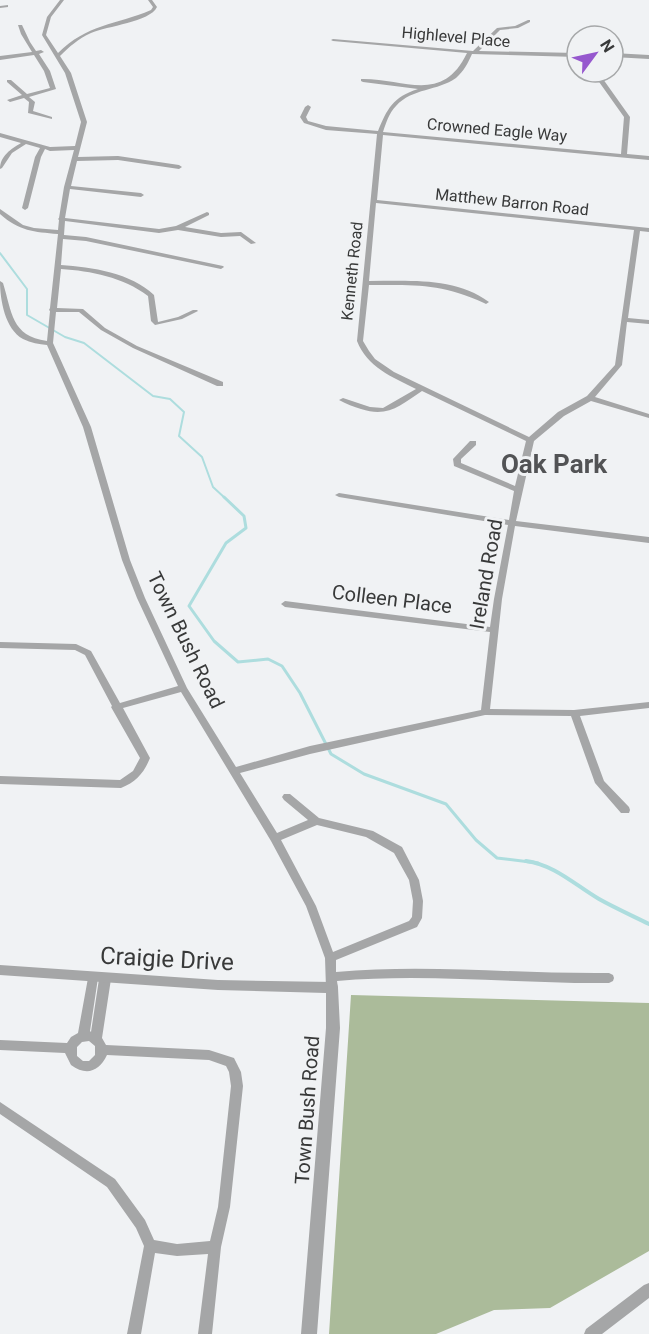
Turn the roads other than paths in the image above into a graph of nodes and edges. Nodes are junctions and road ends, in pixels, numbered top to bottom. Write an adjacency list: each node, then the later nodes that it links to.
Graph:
1 (62, 0): 6 (street)
2 (150, 0): 10 (street)
3 (528, 21): 8 (street, Kenneth Road)
4 (20, 26): 7 (street)
5 (333, 40): 8 (street, Highlevel Place)
6 (52, 51): 7 (street); 10 (street, Town Bush Road)
7 (38, 53): 13 (street); 18 (street)
8 (472, 53): 9 (street, Highlevel Place); 17 (street, Kenneth Road)
9 (565, 55)
10 (58, 56): 26 (street, Town Bush Road)
11 (625, 56): 12 (street)
12 (649, 57)
13 (0, 58)
14 (363, 80): 17 (street)
15 (9, 81): 18 (street)
16 (603, 84): 27 (street)
17 (429, 88): 22 (street, Kenneth Road)
18 (25, 96): 19 (street); 21 (street)
19 (10, 99)
20 (308, 107): 22 (street, Crowned Eagle Way)
21 (50, 118)
22 (380, 132): 27 (street, Crowned Eagle Way); 34 (street, Kenneth Road)
23 (0, 135): 24 (street)
24 (24, 143): 25 (street); 30 (street)
25 (43, 148): 26 (street); 35 (street)
26 (78, 148): 29 (street, Town Bush Road)
27 (624, 156): 28 (street, Crowned Eagle Way)
28 (649, 158)
29 (76, 159): 31 (street); 32 (street, Town Bush Road)
30 (0, 167)
31 (179, 167)
32 (67, 187): 33 (street); 38 (street, Town Bush Road)
33 (141, 195)
34 (373, 201): 40 (street, Matthew Barron Road); 47 (street, Kenneth Road)
35 (24, 208)
36 (0, 211): 42 (street)
37 (207, 214): 39 (street)
38 (61, 219): 39 (street); 42 (street, Town Bush Road)
39 (178, 228): 43 (street)
40 (637, 229): 41 (street, Matthew Barron Road); 51 (street)
41 (649, 230)
42 (60, 234): 44 (street, Town Bush Road); 45 (street)
43 (253, 243)
44 (57, 267): 49 (street, Town Bush Road); 50 (street)
45 (221, 267)
46 (0, 283): 53 (street)
47 (364, 283): 48 (street); 55 (street, Kenneth Road)
48 (486, 302)
49 (52, 310): 53 (street, Town Bush Road); 54 (street)
50 (195, 311)
51 (626, 320): 52 (street); 56 (street)
52 (649, 322)
53 (51, 340): 68 (street, Town Bush Road)
54 (220, 384)
55 (421, 389): 57 (street); 59 (street, Kenneth Road)
56 (590, 398): 58 (street); 59 (street)
57 (343, 400)
58 (649, 417)
59 (530, 440): 61 (street, Ireland Road)
60 (473, 443): 61 (street)
61 (518, 490): 63 (street, Ireland Road)
62 (339, 495): 63 (street)
63 (513, 523): 64 (street); 66 (street, Ireland Road)
64 (649, 540)
65 (285, 604): 66 (street, Colleen Place)
66 (494, 630): 71 (street, Ireland Road)
67 (0, 645): 70 (street)
68 (183, 688): 70 (street); 73 (street, Town Bush Road)
69 (649, 705): 72 (street)
70 (116, 707): 74 (street)
71 (485, 712): 72 (street); 73 (street)
72 (574, 712): 76 (street)
73 (234, 771): 78 (street, Town Bush Road)
74 (0, 780)
75 (287, 796): 77 (street)
76 (624, 810)
77 (316, 821): 78 (street); 79 (street)
78 (275, 838): 79 (street, Town Bush Road)
79 (330, 958): 83 (street, Town Bush Road)
80 (0, 970): 82 (street, Craigie Drive)
81 (609, 978): 83 (street)
82 (99, 979): 83 (street, Craigie Drive); 84 (street)
83 (333, 983): 94 (street, Town Bush Road)
84 (89, 1037): 86 (street); 87 (street)
85 (0, 1045): 86 (street)
86 (70, 1048): 87 (street)
87 (103, 1050): 90 (street)
88 (0, 1107): 89 (street)
89 (150, 1246): 90 (street); 92 (street)
90 (215, 1247): 93 (street)
91 (649, 1290): 95 (street)
92 (134, 1334)
93 (205, 1334)
94 (309, 1334)
95 (591, 1334)

